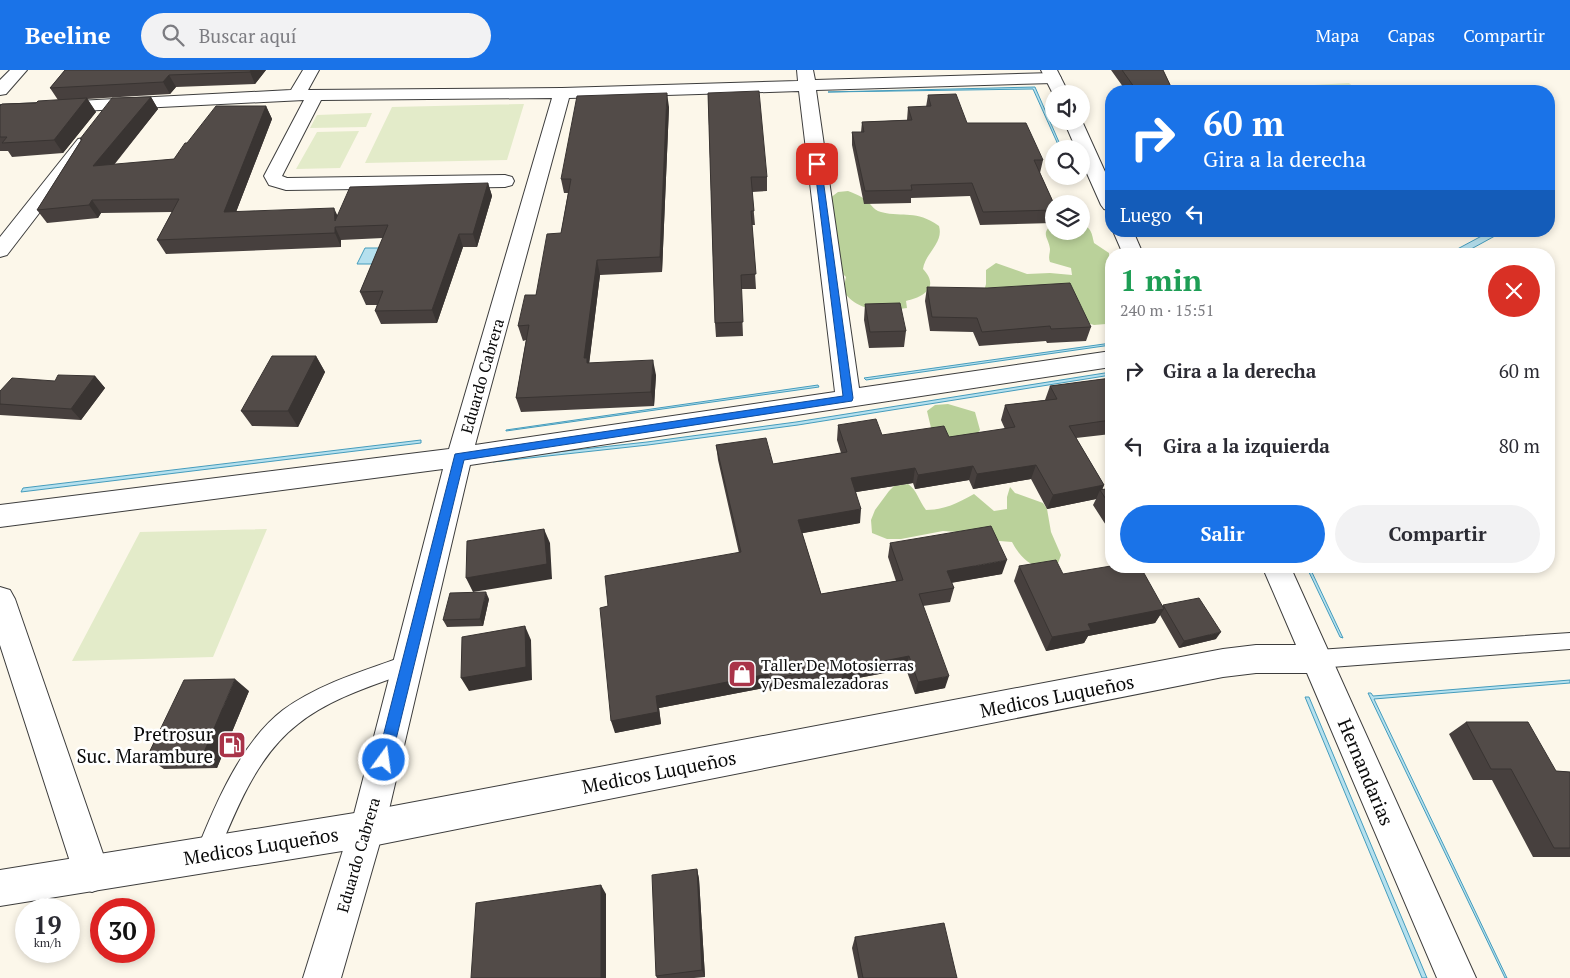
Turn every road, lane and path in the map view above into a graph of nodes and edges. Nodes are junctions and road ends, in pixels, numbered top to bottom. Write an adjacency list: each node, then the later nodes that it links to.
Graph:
1 (19, 70): 5 (street)
2 (310, 70): 7 (street)
3 (1051, 74): 4 (street)
4 (806, 78): 6 (street); 15 (street)
5 (0, 90)
6 (562, 93): 7 (street); 16 (street, Eduardo Cabrera)
7 (306, 95): 8 (street); 11 (street)
8 (114, 104): 9 (street); 13 (street)
9 (0, 110)
10 (1077, 130): 12 (street)
11 (505, 181)
12 (1105, 192)
13 (0, 250)
14 (1105, 360): 15 (street)
15 (848, 398): 16 (street)
16 (459, 457): 17 (street); 22 (street, Eduardo Cabrera)
17 (0, 516)
18 (1279, 573): 21 (street, Hernandarias)
19 (0, 599): 25 (street)
20 (1570, 641): 21 (lane)
21 (1318, 659): 23 (street, Medicos Luqueños); 28 (street, Hernandarias)
22 (408, 664): 23 (street, Eduardo Cabrera); 24 (lane)
23 (366, 829): 24 (street, Medicos Luqueños); 27 (street, Eduardo Cabrera)
24 (206, 855): 25 (street, Medicos Luqueños)
25 (92, 874): 26 (street, Medicos Luqueños)
26 (0, 888)
27 (322, 978)
28 (1456, 978)

